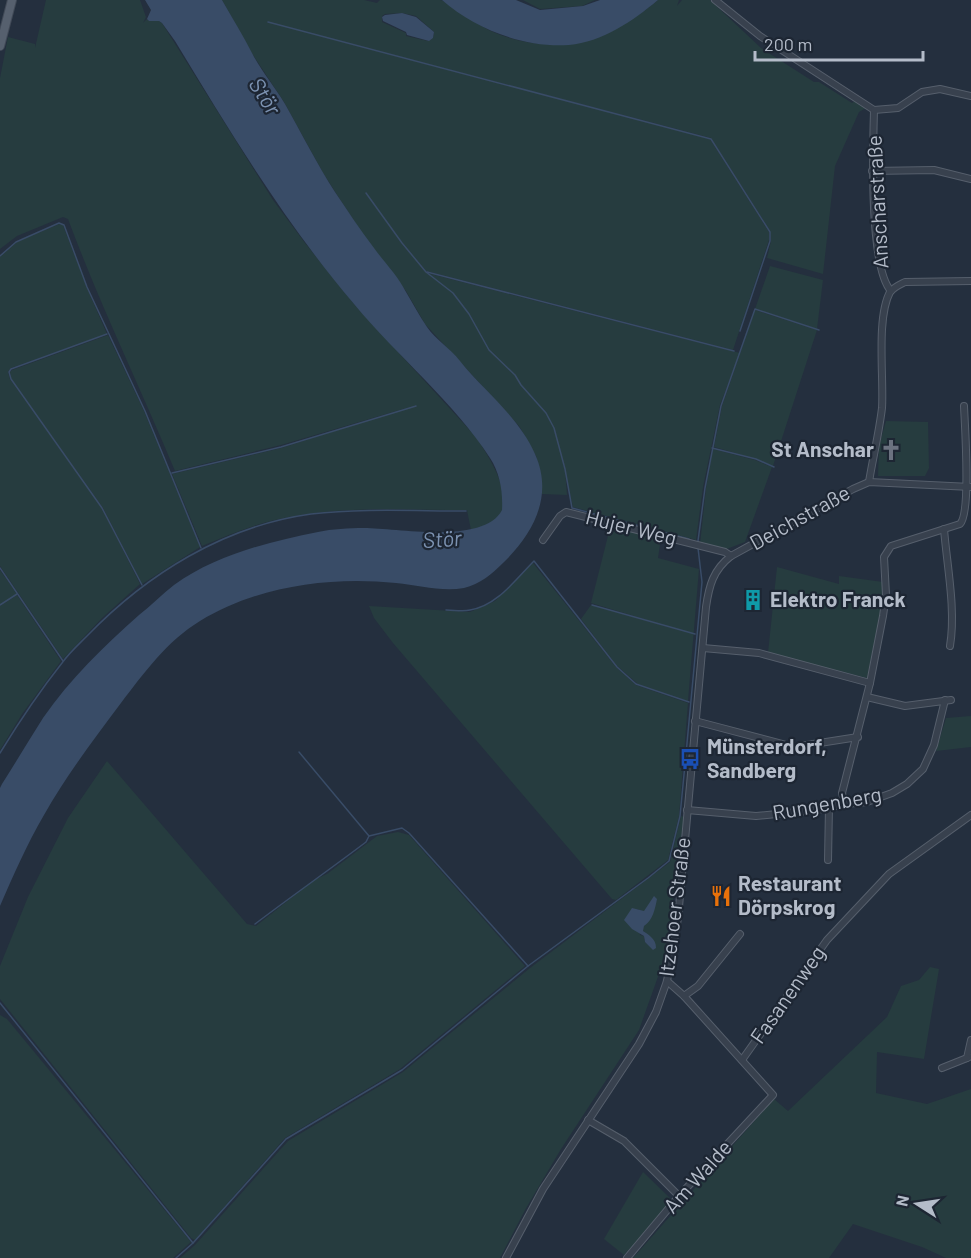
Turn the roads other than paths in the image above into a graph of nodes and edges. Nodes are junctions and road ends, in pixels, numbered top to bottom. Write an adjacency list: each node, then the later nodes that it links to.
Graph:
1 (12, 0): 3 (main road)
2 (715, 0): 5 (street)
3 (0, 46)
4 (971, 96): 5 (street)
5 (874, 110): 6 (street, Anscharstraße)
6 (872, 171): 7 (street); 9 (street, Anscharstraße)
7 (971, 179)
8 (971, 281): 9 (street)
9 (891, 291): 11 (street)
10 (964, 406): 12 (street)
11 (869, 482): 12 (street); 15 (street, Deichstraße)
12 (970, 487): 13 (street)
13 (944, 529): 16 (street); 18 (street)
14 (543, 540): 15 (street, Hujer Weg)
15 (731, 556): 17 (street, Itzehoer Straße)
16 (950, 646)
17 (703, 648): 18 (street); 20 (street, Itzehoer Straße)
18 (870, 683): 19 (street)
19 (867, 697): 21 (street); 22 (street, Rungenberg)
20 (695, 721): 21 (street); 24 (street, Itzehoer Straße)
21 (858, 737): 22 (street)
22 (845, 804): 23 (street, Rungenberg)
23 (829, 807): 24 (street, Rungenberg); 26 (street)
24 (687, 810): 28 (street, Itzehoer Straße)
25 (971, 815): 32 (street, Fasanenweg)
26 (828, 861)
27 (740, 934): 29 (street)
28 (667, 981): 29 (street); 34 (street, Itzehoer Straße)
29 (684, 996): 32 (street)
30 (971, 1040): 31 (street)
31 (969, 1057): 33 (street)
32 (742, 1060): 35 (street, Am Walde)
33 (942, 1068)
34 (588, 1120): 35 (street); 36 (street, Itzehoer Straße)
35 (679, 1196): 37 (street, Am Walde)
36 (506, 1258)
37 (627, 1258)

